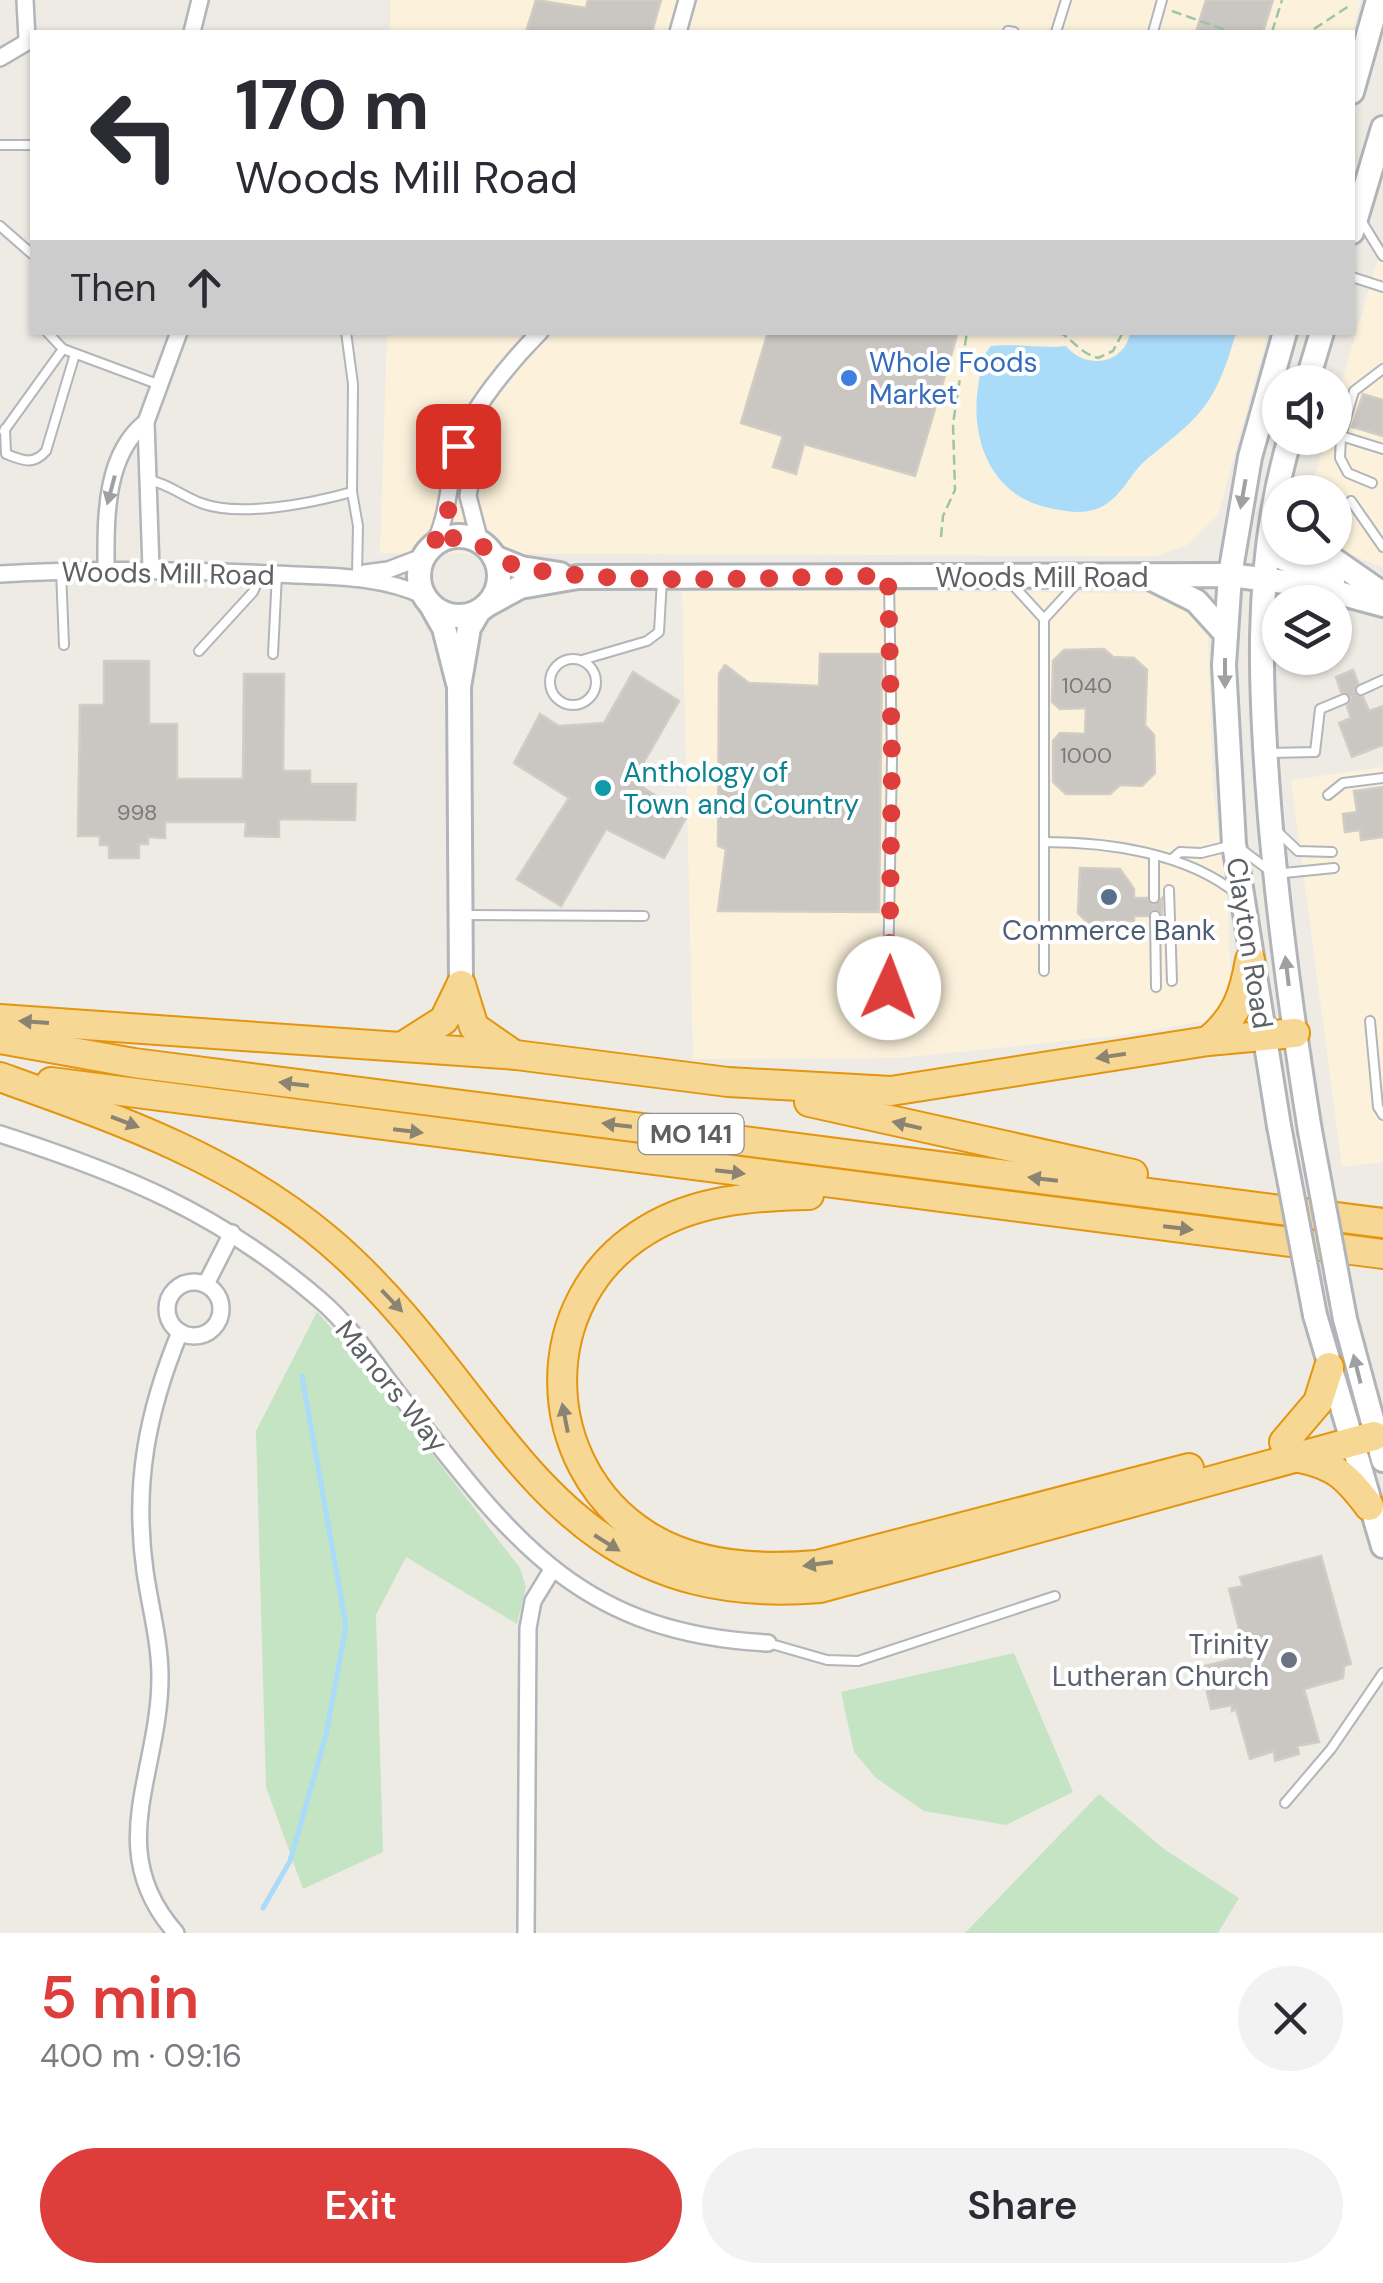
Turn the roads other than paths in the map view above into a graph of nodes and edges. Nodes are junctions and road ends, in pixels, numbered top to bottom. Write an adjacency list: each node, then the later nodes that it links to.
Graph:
1 (25, 0): 11 (street)
2 (200, 0): 7 (street)
3 (688, 0): 8 (street)
4 (1066, 0): 9 (lane)
5 (1162, 0): 10 (lane)
6 (1378, 0): 13 (main road)
7 (192, 30)
8 (679, 30)
9 (1057, 30)
10 (1154, 30)
11 (30, 39): 12 (street)
12 (0, 58)
13 (1355, 81)
14 (1383, 128): 17 (main road)
15 (0, 145): 16 (lane)
16 (30, 145)
17 (1355, 223): 20 (lane)
18 (0, 226): 19 (lane)
19 (30, 252)
20 (1383, 256)
21 (1355, 278): 22 (lane)
22 (1383, 287)
23 (50, 335): 29 (lane)
24 (178, 335): 33 (street)
25 (346, 335): 43 (lane)
26 (537, 335): 35 (street)
27 (1284, 335): 57 (main road, Clayton Road, one-way to 57)
28 (1321, 335): 31 (main road)
29 (63, 349): 30 (lane); 37 (lane)
30 (75, 354): 33 (lane); 37 (lane)
31 (1311, 365)
32 (1383, 370): 34 (lane)
33 (160, 385): 36 (street)
34 (1352, 397)
35 (484, 404): 46 (street); 47 (street)
36 (146, 422): 41 (street); 51 (street, one-way to 51)
37 (2, 431)
38 (1352, 440): 39 (lane)
39 (1383, 449)
40 (1342, 455): 42 (lane)
41 (150, 480): 43 (lane); 52 (street)
42 (1372, 484)
43 (352, 492): 56 (lane)
44 (1352, 502): 45 (lane)
45 (1383, 547)
46 (487, 549): 47 (main road); 63 (main road, Woods Mill Road); 69 (main road)
47 (428, 552): 56 (street, Woods Mill Road); 66 (main road)
48 (1268, 565): 65 (main road, Clayton Road)
49 (1300, 565): 67 (main road)
50 (1336, 565): 67 (main road)
51 (106, 568): 52 (street, Woods Mill Road); 53 (street, Woods Mill Road)
52 (151, 568): 55 (street, Woods Mill Road)
53 (61, 570): 54 (street, Woods Mill Road); 72 (lane)
54 (0, 574)
55 (269, 574): 62 (street, Woods Mill Road); 73 (lane); 74 (lane)
56 (357, 574): 62 (street, Woods Mill Road)
57 (1230, 575): 64 (main road, Woods Mill Road); 65 (main road, Woods Mill Road); 71 (main road, Clayton Road)
58 (662, 576): 59 (main road, Woods Mill Road); 63 (main road, Woods Mill Road); 75 (lane)
59 (888, 576): 60 (main road, Woods Mill Road); 106 (lane)
60 (994, 576): 61 (main road, Woods Mill Road); 70 (lane)
61 (1084, 576): 64 (main road, Woods Mill Road); 70 (lane)
62 (336, 577): 66 (street, Woods Mill Road)
63 (578, 577): 69 (main road, Woods Mill Road)
64 (1146, 577): 71 (main road)
65 (1266, 577): 67 (main road, Woods Mill Road); 77 (main road, Clayton Road)
66 (428, 600): 69 (main road); 79 (main road)
67 (1378, 602): 68 (main road)
68 (1352, 604)
69 (483, 608): 79 (main road)
70 (1044, 618): 86 (lane)
71 (1226, 634): 87 (main road, Clayton Road, one-way to 87)
72 (64, 644)
73 (199, 650)
74 (272, 654)
75 (582, 660): 75 (lane)
76 (1262, 668): 77 (main road)
77 (1259, 673): 82 (main road, Clayton Road)
78 (1383, 680): 80 (lane)
79 (458, 686): 96 (main road)
80 (1360, 690)
81 (1344, 699): 82 (lane)
82 (1262, 753): 85 (main road, Clayton Road)
83 (1383, 778): 84 (lane)
84 (1328, 794)
85 (1270, 823): 88 (lane); 92 (main road, Clayton Road)
86 (1044, 842): 89 (lane); 100 (lane)
87 (1234, 844): 90 (lane); 92 (lane); 95 (main road, Clayton Road)
88 (1332, 852)
89 (1154, 856): 90 (lane); 94 (lane)
90 (1172, 859): 95 (lane)
91 (1334, 868): 92 (lane)
92 (1274, 874): 107 (main road, Clayton Road, one-way to 92)
93 (1170, 890): 101 (lane)
94 (1154, 898)
95 (1242, 898): 99 (main road, Clayton Road)
96 (461, 916): 97 (lane); 102 (main road)
97 (644, 916)
98 (1155, 916): 103 (lane)
99 (1250, 960): 108 (main road, Clayton Road); 110 (highway)
100 (1044, 971)
101 (1172, 981)
102 (461, 985): 111 (highway); 112 (highway)
103 (1156, 987)
104 (0, 1019): 111 (highway, one-way to 104)
105 (1370, 1021): 115 (lane)
106 (887, 1031)
107 (1295, 1032): 108 (highway); 125 (main road, Clayton Road, one-way to 107, bridge)
108 (1265, 1037): 110 (highway); 124 (main road, Clayton Road, bridge)
109 (0, 1039): 118 (highway, MO 141, one-way to 109)
110 (1208, 1041): 114 (highway, one-way to 114)
111 (403, 1046): 112 (highway)
112 (516, 1055): 114 (highway)
113 (0, 1074): 117 (highway, MO 141, one-way to 117); 126 (highway, one-way to 126)
114 (728, 1082): 118 (highway, one-way to 114)
115 (1383, 1115)
116 (0, 1134): 120 (street, Manors Way)
117 (908, 1194): 121 (highway, MO 141, one-way to 121); 126 (highway, one-way to 117)
118 (1345, 1219): 119 (highway, MO 141)
119 (1383, 1223)
120 (232, 1233): 122 (street); 129 (street, Manors Way)
121 (1383, 1254)
122 (206, 1284): 123 (street); 123 (street)
123 (180, 1332): 134 (street)
124 (1329, 1367): 125 (main road, Clayton Road); 126 (highway)
125 (1365, 1436): 126 (highway); 127 (main road, Clayton Road)
126 (1292, 1450): 127 (highway)
127 (1369, 1506): 128 (main road, Clayton Road)
128 (1383, 1546)
129 (552, 1570): 131 (street, Manors Way); 135 (street)
130 (1055, 1596): 131 (lane)
131 (768, 1643)
132 (1383, 1672): 133 (lane)
133 (1286, 1803)
134 (176, 1933)
135 (526, 1933)

